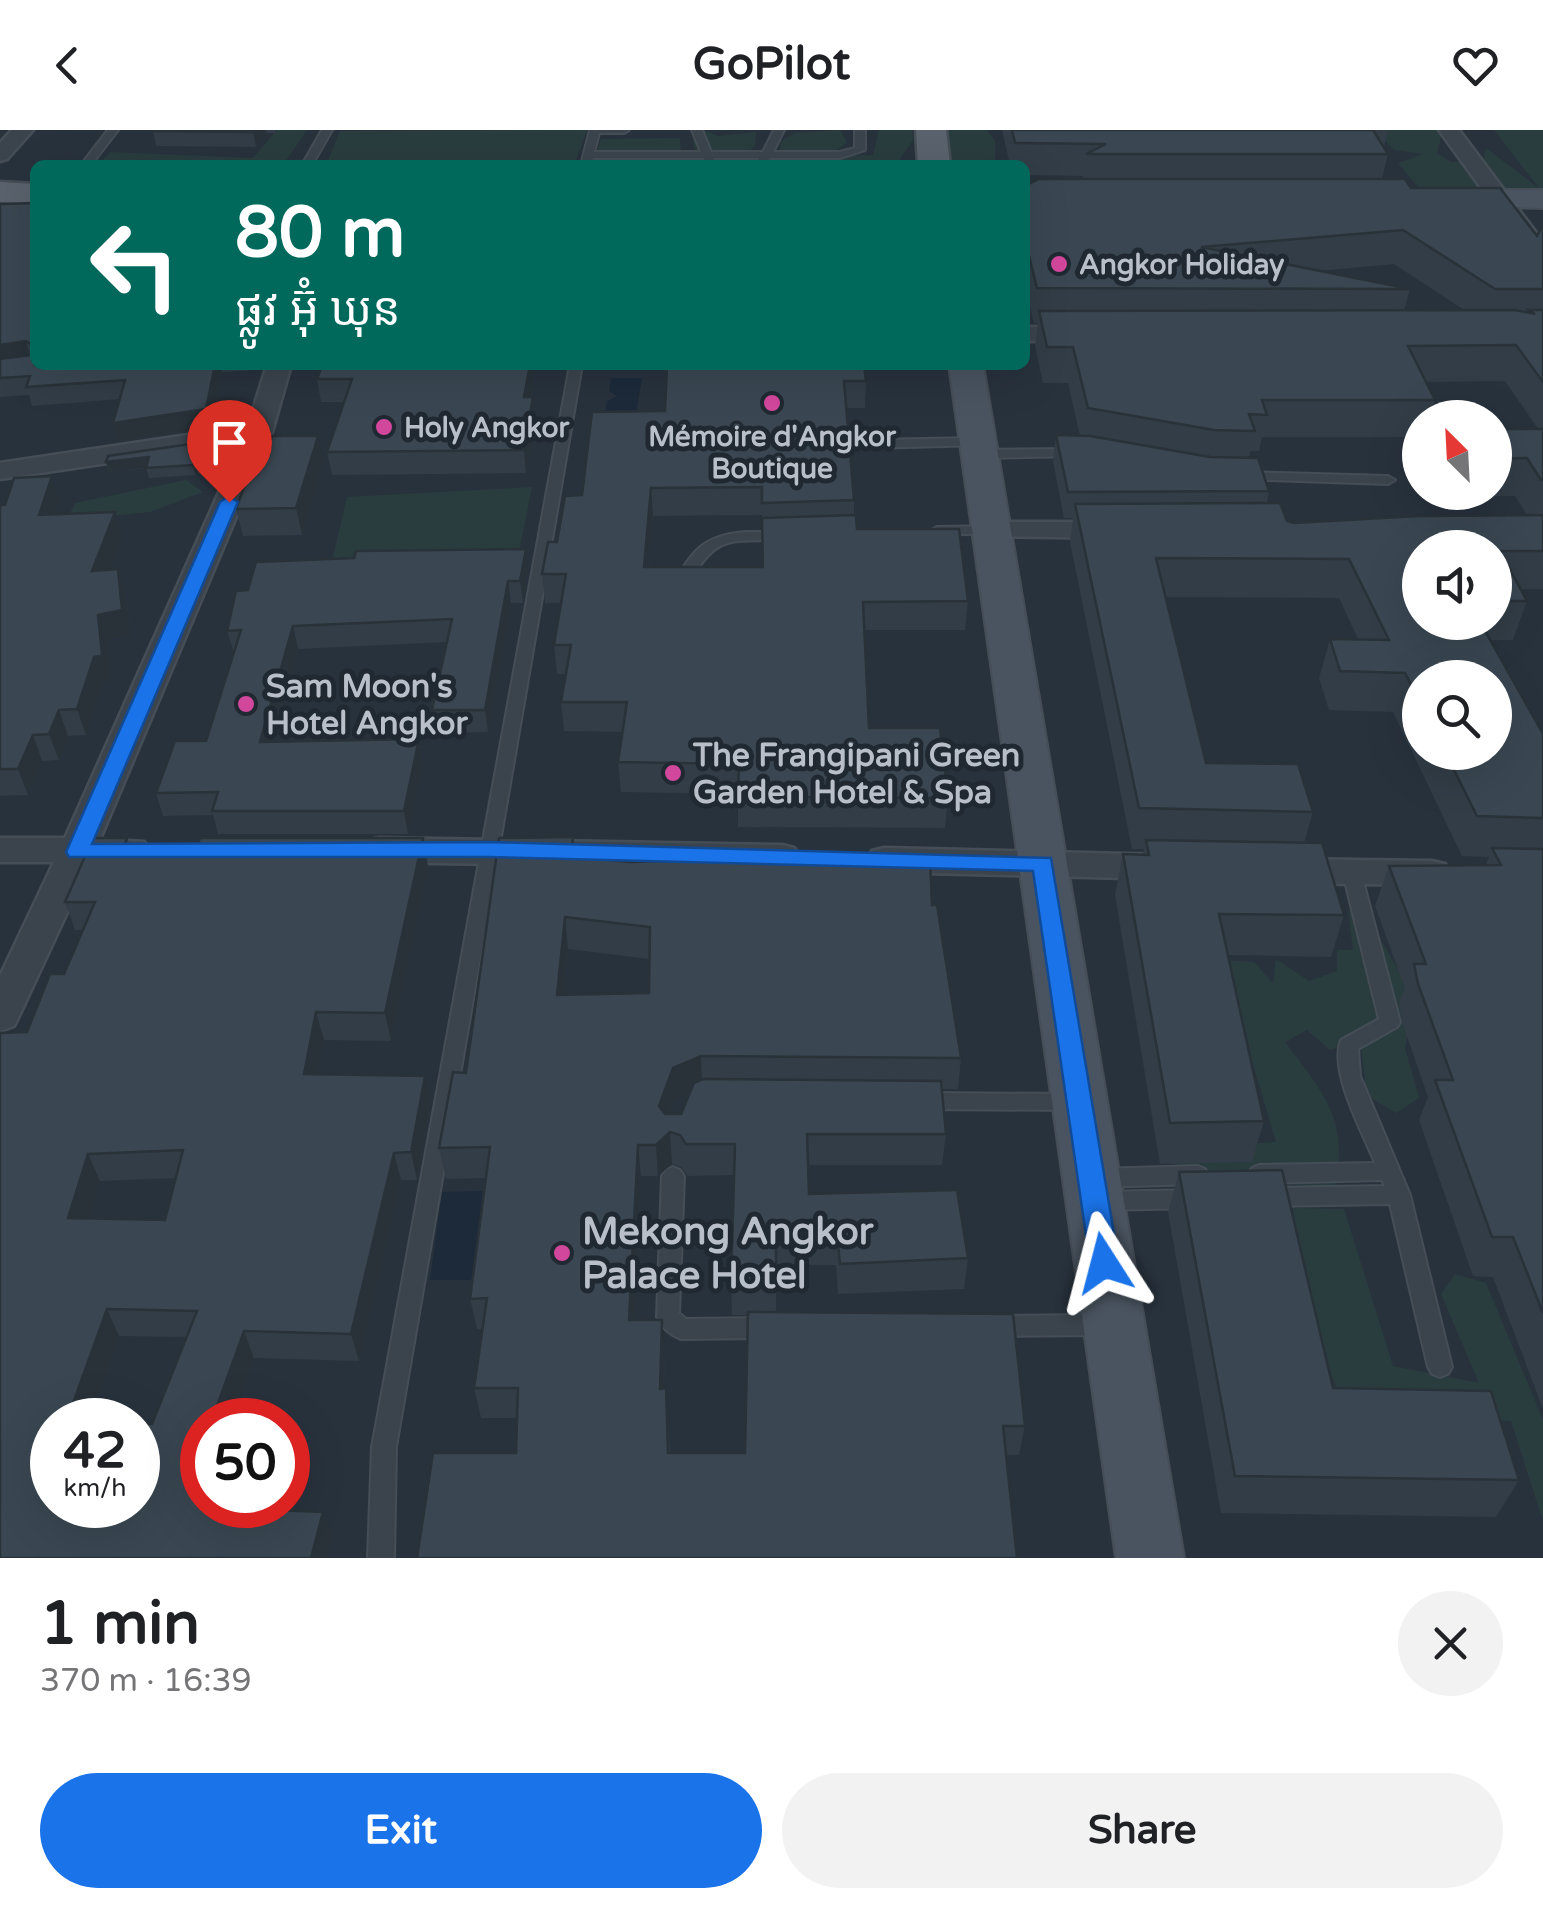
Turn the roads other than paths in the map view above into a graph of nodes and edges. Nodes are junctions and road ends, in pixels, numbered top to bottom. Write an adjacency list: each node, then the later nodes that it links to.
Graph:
1 (23, 130): 11 (street)
2 (113, 130): 13 (lane)
3 (327, 130): 14 (lane)
4 (595, 130): 5 (lane); 15 (lane)
5 (624, 130)
6 (697, 130): 16 (lane)
7 (779, 130): 12 (lane)
8 (860, 130): 12 (lane)
9 (931, 130): 18 (main road)
10 (1449, 130): 24 (street)
11 (0, 155)
12 (768, 155): 16 (lane); 17 (lane)
13 (90, 160)
14 (310, 160)
15 (588, 160): 16 (lane)
16 (709, 160)
17 (764, 160)
18 (934, 160)
19 (0, 170): 20 (main road)
20 (30, 171)
21 (0, 192): 22 (main road)
22 (30, 194)
23 (1405, 199): 24 (main road)
24 (1500, 199): 25 (main road); 26 (street)
25 (1543, 199)
26 (1543, 257)
27 (1030, 334): 28 (street)
28 (1100, 334)
29 (278, 370): 32 (street)
30 (575, 370): 46 (lane)
31 (967, 370): 34 (main road)
32 (259, 432): 36 (street); 48 (street)
33 (869, 444): 34 (lane)
34 (979, 448): 35 (lane); 39 (main road)
35 (1088, 453)
36 (0, 471)
37 (1224, 476): 38 (lane)
38 (1388, 480)
39 (992, 530): 40 (street); 41 (lane); 49 (main road)
40 (1143, 530)
41 (917, 532)
42 (806, 535): 43 (lane)
43 (678, 589)
44 (0, 850): 48 (street)
45 (351, 850): 46 (street)
46 (488, 850): 49 (street); 65 (lane)
47 (175, 851): 48 (street)
48 (77, 852): 54 (street)
49 (1043, 864): 50 (street); 56 (main road)
50 (1198, 868)
51 (1256, 870): 52 (street)
52 (1352, 873): 53 (street); 57 (lane)
53 (1466, 874)
54 (0, 1016)
55 (901, 1100): 56 (lane)
56 (1080, 1102): 59 (main road)
57 (1388, 1171): 59 (lane); 60 (lane)
58 (673, 1176): 63 (lane)
59 (1093, 1190): 60 (lane); 61 (main road)
60 (1398, 1195): 64 (lane)
61 (1114, 1325): 62 (lane); 66 (main road)
62 (976, 1326)
63 (799, 1328)
64 (1440, 1367)
65 (381, 1558)
66 (1150, 1558)

